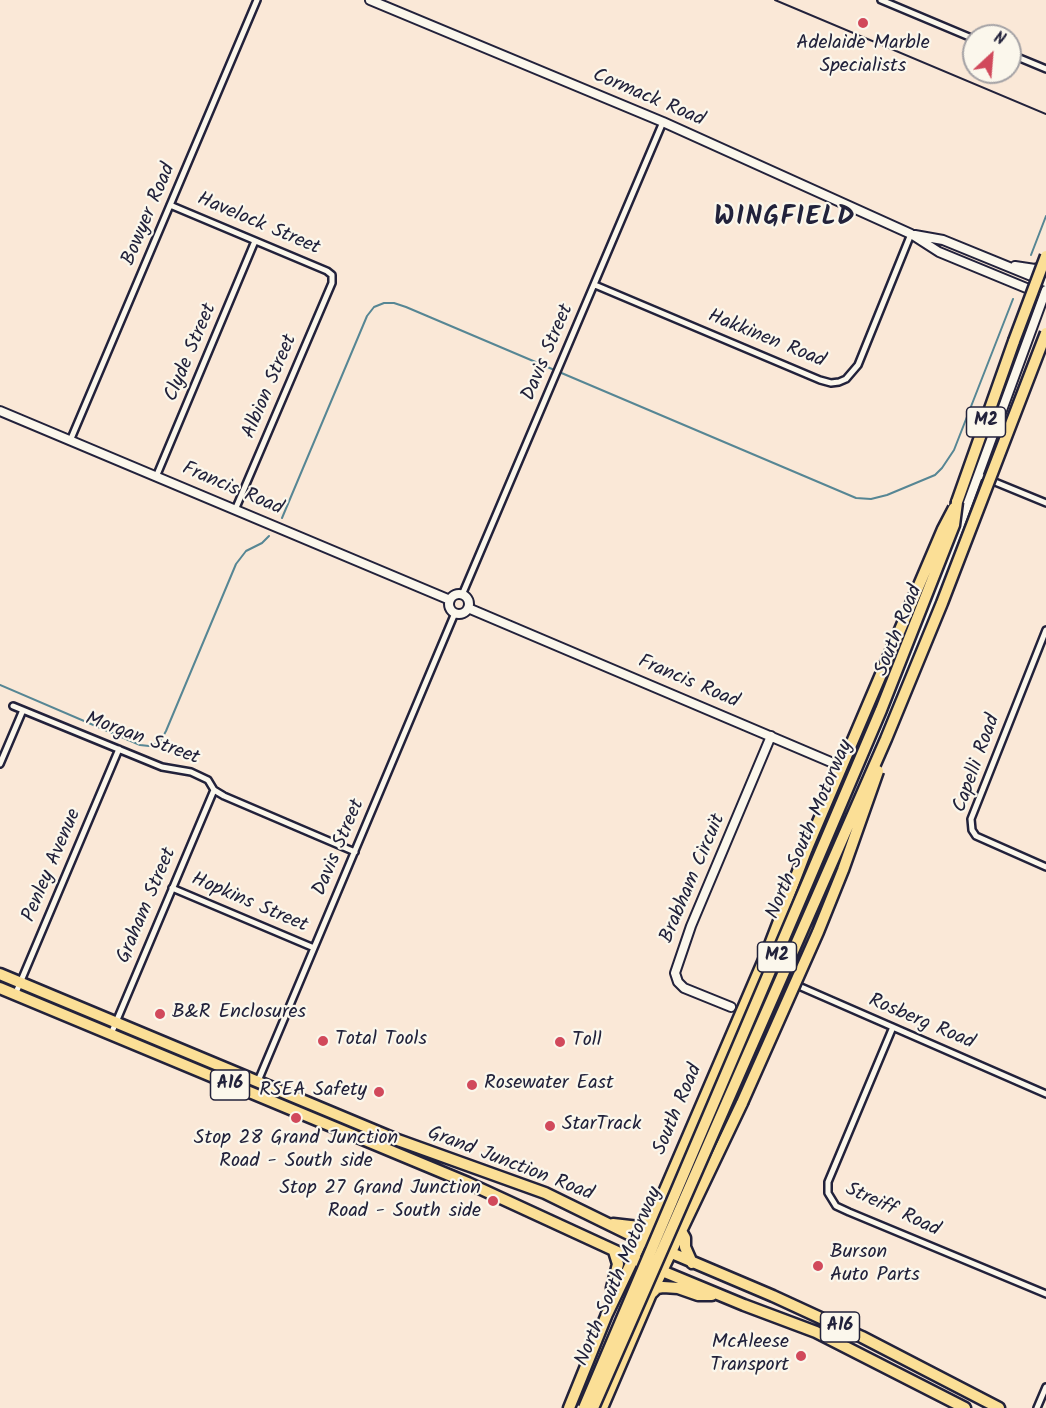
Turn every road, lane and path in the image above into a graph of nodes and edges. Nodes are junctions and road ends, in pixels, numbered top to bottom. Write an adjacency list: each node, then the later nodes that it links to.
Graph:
1 (257, 0): 8 (street, Bowyer Road)
2 (370, 0): 7 (street, Cormack Road)
3 (881, 0): 4 (street)
4 (962, 34)
5 (1022, 59): 6 (street)
6 (1046, 69)
7 (663, 122): 9 (street, Cormack Road); 16 (street, Davis Street)
8 (170, 205): 10 (street, Havelock Street); 22 (street, Bowyer Road)
9 (911, 234): 12 (street, Cormack Road); 16 (street, Hakkinen Road); 17 (street, Cormack Road)
10 (255, 241): 14 (street, Havelock Street); 24 (street, Clyde Street)
11 (1046, 256): 25 (highway, North South Motorway / M2, bridge)
12 (1004, 265): 13 (street); 15 (street, Cormack Road)
13 (1046, 265)
14 (332, 275): 27 (street, Albion Street)
15 (1046, 282)
16 (595, 285): 28 (street, Davis Street)
17 (1045, 294): 19 (street, South Road)
18 (1046, 317): 19 (street)
19 (1035, 321): 23 (street, South Road)
20 (1046, 333): 36 (highway, North South Motorway / M2, bridge)
21 (0, 411): 22 (street, Francis Road)
22 (70, 441): 24 (street, Francis Road)
23 (978, 475): 26 (street); 39 (street, South Road)
24 (156, 477): 27 (street, Francis Road)
25 (957, 502): 50 (highway, South Road, bridge); 75 (highway, North South Motorway / M2, bridge)
26 (1046, 503)
27 (235, 510): 29 (street, Francis Road)
28 (462, 595): 29 (street); 30 (street)
29 (450, 600): 31 (street)
30 (468, 608): 31 (street); 35 (street, Francis Road)
31 (455, 613): 41 (street, Davis Street)
32 (1046, 630): 42 (street, Capelli Road)
33 (13, 706): 34 (street, Morgan Street)
34 (22, 710): 37 (street, Morgan Street); 38 (street)
35 (771, 736): 39 (street, Francis Road); 51 (street, Brabham Circuit)
36 (886, 739): 61 (highway, bridge); 76 (highway, North South Motorway / M2, bridge)
37 (119, 749): 40 (street, Morgan Street); 47 (street, Penley Avenue)
38 (0, 764)
39 (860, 775): 46 (street, South Road)
40 (214, 790): 41 (street, Morgan Street); 43 (street, Graham Street)
41 (355, 852): 44 (street, Davis Street)
42 (1046, 867)
43 (172, 888): 44 (street, Hopkins Street); 52 (street, Graham Street)
44 (314, 948): 56 (street, Davis Street)
45 (0, 974): 47 (highway, Grand Junction Road / A16)
46 (784, 980): 54 (street, Rosberg Road)
47 (20, 982): 49 (street, Penley Avenue); 52 (highway, Grand Junction Road / A16)
48 (0, 988): 49 (highway, Grand Junction Road / A16)
49 (15, 994): 55 (highway, Grand Junction Road / A16)
50 (744, 1003): 51 (street); 53 (highway, South Road)
51 (731, 1007): 53 (street)
52 (116, 1023): 55 (street, Graham Street); 56 (highway, Grand Junction Road / A16)
53 (736, 1023): 59 (highway, South Road)
54 (893, 1027): 58 (street, Rosberg Road); 69 (street, Streiff Road)
55 (111, 1035): 57 (highway, Grand Junction Road / A16)
56 (258, 1082): 57 (street, Davis Street); 60 (highway, Grand Junction Road / A16)
57 (252, 1094): 63 (highway, Grand Junction Road / A16)
58 (1046, 1094)
59 (656, 1211): 60 (highway); 62 (highway, South Road)
60 (607, 1224): 62 (highway, Grand Junction Road / A16)
61 (681, 1231): 64 (highway); 66 (highway)
62 (641, 1240): 64 (highway, Grand Junction Road / A16); 65 (highway, South Road)
63 (614, 1251): 65 (highway, Grand Junction Road / A16); 72 (highway)
64 (670, 1253): 66 (highway, Grand Junction Road / A16); 67 (highway)
65 (633, 1259): 67 (highway, Grand Junction Road / A16); 68 (highway, South Road)
66 (692, 1263): 79 (highway, Grand Junction Road / A16)
67 (662, 1272): 70 (highway); 71 (highway, Grand Junction Road / A16)
68 (620, 1287): 70 (highway); 72 (highway, South Road)
69 (1046, 1294)
70 (650, 1296): 71 (highway); 77 (highway)
71 (721, 1296): 78 (highway, Grand Junction Road / A16)
72 (607, 1314): 74 (highway, South Road)
73 (1046, 1387): 80 (street)
74 (569, 1408)
75 (584, 1408)
76 (593, 1408)
77 (602, 1408)
78 (965, 1408)
79 (999, 1408)
80 (1037, 1408)

